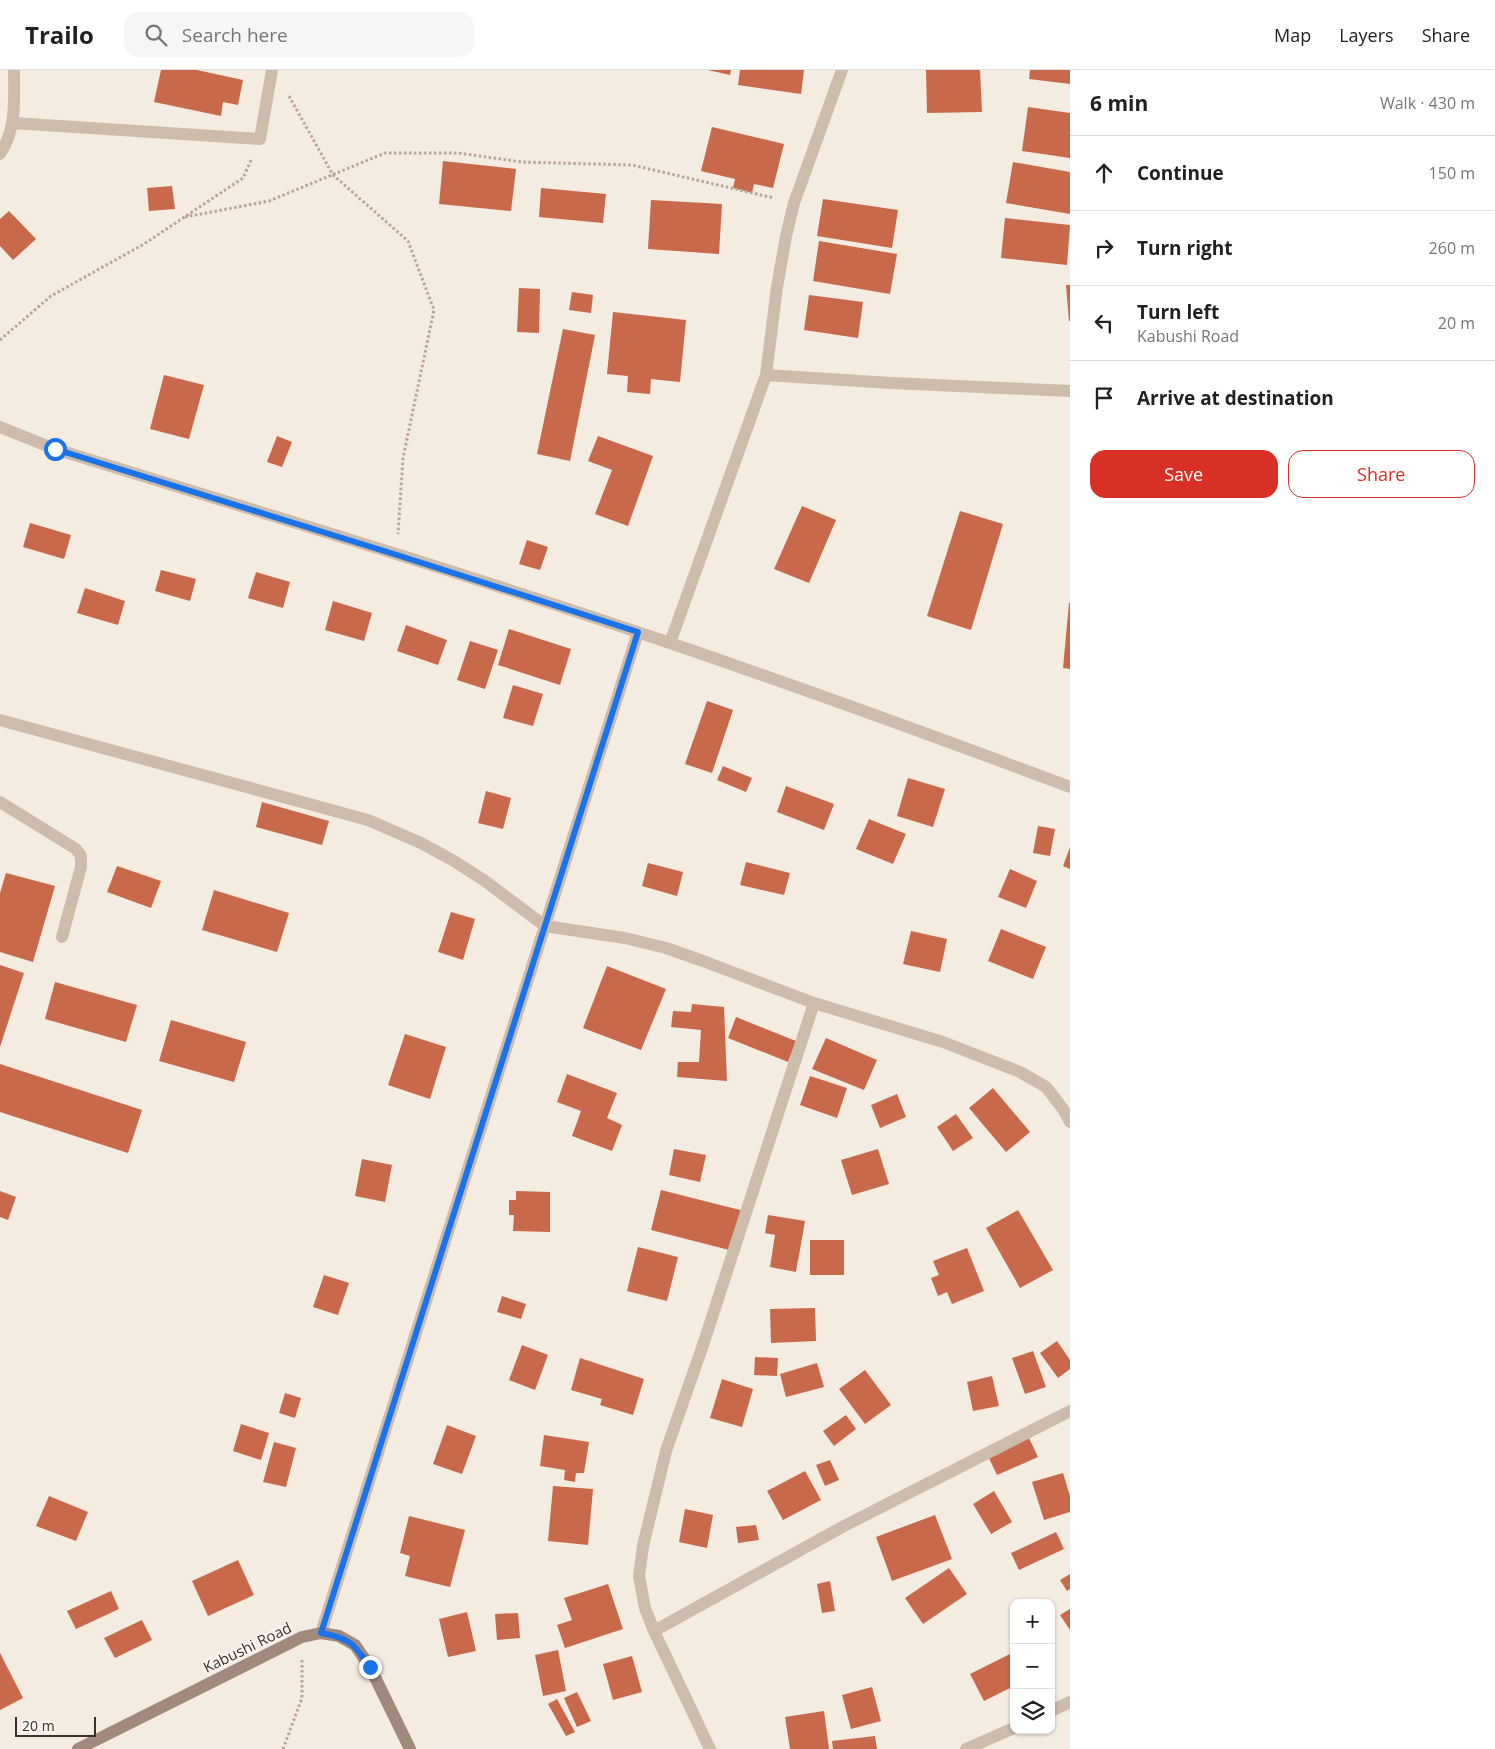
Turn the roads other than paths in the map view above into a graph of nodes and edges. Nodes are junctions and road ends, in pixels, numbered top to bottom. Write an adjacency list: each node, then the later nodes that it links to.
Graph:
1 (14, 70): 4 (street)
2 (272, 70): 4 (street)
3 (842, 70): 6 (street)
4 (13, 123): 5 (street)
5 (0, 154)
6 (766, 375): 7 (street); 10 (street)
7 (1070, 392)
8 (0, 427): 9 (street)
9 (638, 632): 10 (street); 14 (street)
10 (670, 643): 12 (street)
11 (0, 720): 14 (street)
12 (1070, 787)
13 (0, 802): 15 (street)
14 (545, 926): 16 (street); 20 (street)
15 (62, 937)
16 (814, 1003): 17 (street); 19 (street)
17 (1070, 1122)
18 (1070, 1411): 19 (street)
19 (654, 1631): 26 (street)
20 (321, 1633): 24 (main road, Kabushi Road); 25 (main road, Kabushi Road)
21 (1070, 1702): 22 (street)
22 (1055, 1708)
23 (1010, 1730): 27 (street)
24 (78, 1749)
25 (410, 1749)
26 (710, 1749)
27 (966, 1749)

